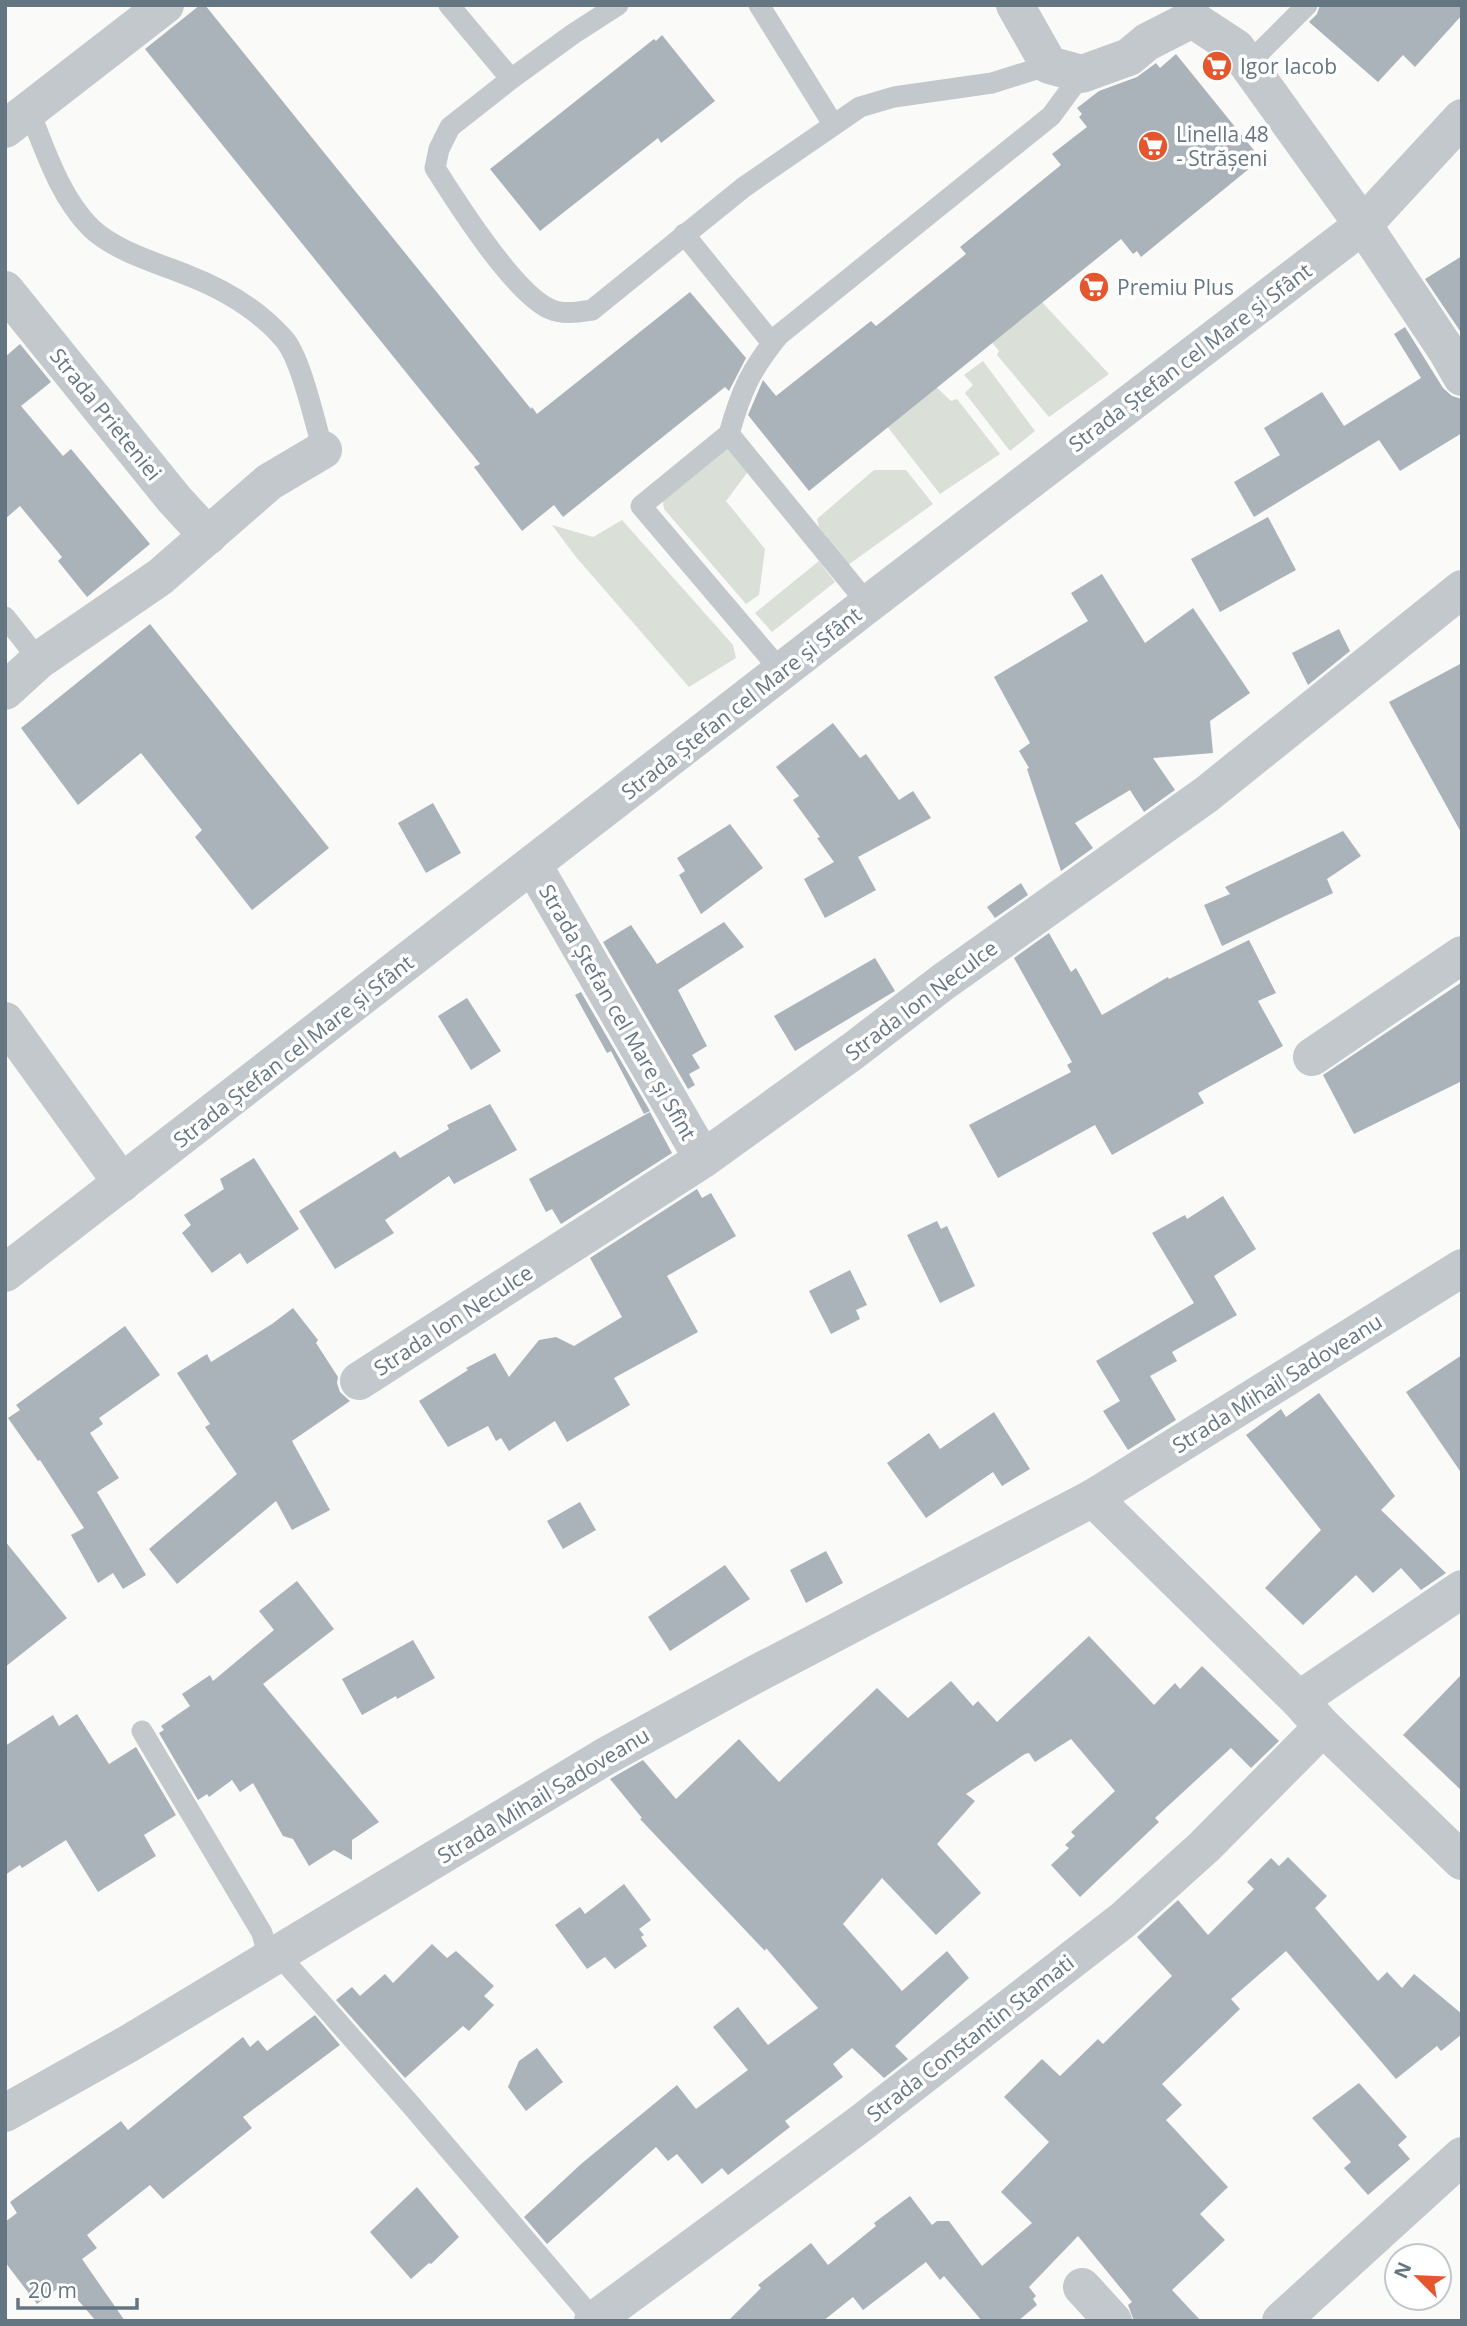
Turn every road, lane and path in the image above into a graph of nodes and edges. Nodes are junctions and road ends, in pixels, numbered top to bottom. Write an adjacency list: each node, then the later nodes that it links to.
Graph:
1 (165, 5): 12 (street)
2 (449, 5): 10 (lane)
3 (618, 5): 10 (lane)
4 (759, 5): 13 (lane)
5 (1015, 5): 9 (street)
6 (1307, 5): 8 (lane)
7 (1189, 12): 8 (street); 9 (street)
8 (1248, 65): 14 (street)
9 (1066, 69): 13 (lane); 17 (lane)
10 (511, 79): 15 (lane)
11 (1462, 118): 14 (street, Strada Ștefan cel Mare și Sfânt)
12 (17, 120): 20 (lane)
13 (833, 124): 15 (lane)
14 (1363, 225): 18 (street); 23 (street, Strada Ștefan cel Mare și Sfânt)
15 (684, 234): 17 (lane)
16 (5, 290): 21 (street, Strada Prieteniei)
17 (772, 343): 19 (lane)
18 (1462, 377)
19 (729, 434): 23 (lane); 26 (lane)
20 (323, 450): 21 (street)
21 (208, 536): 25 (street)
22 (1462, 589): 32 (street, Strada Ion Neculce)
23 (868, 604): 26 (street, Strada Ștefan cel Mare și Sfânt)
24 (5, 617): 25 (lane)
25 (39, 660): 27 (street)
26 (782, 672): 28 (street, Strada Ștefan cel Mare și Sfânt)
27 (5, 691)
28 (533, 865): 32 (street, Strada Ștefan cel Mare și Sfînt); 33 (street, Strada Ștefan cel Mare și Sfânt)
29 (1462, 955): 31 (street)
30 (5, 1021): 33 (street)
31 (1312, 1057)
32 (703, 1159): 36 (street, Strada Ion Neculce)
33 (122, 1183): 35 (street, Strada Ștefan cel Mare și Sfânt)
34 (1462, 1268): 37 (street, Strada Mihail Sadoveanu)
35 (5, 1273)
36 (359, 1381)
37 (1093, 1498): 39 (street); 42 (street, Strada Mihail Sadoveanu)
38 (1462, 1589): 39 (street)
39 (1311, 1714): 41 (street); 46 (street, Strada Constantin Stamati)
40 (142, 1731): 42 (lane)
41 (1462, 1861)
42 (273, 1956): 43 (street, Strada Mihail Sadoveanu); 46 (lane)
43 (5, 2113)
44 (1462, 2156): 48 (street)
45 (1082, 2287): 47 (street)
46 (598, 2319)
47 (1113, 2321)
48 (1281, 2321)

